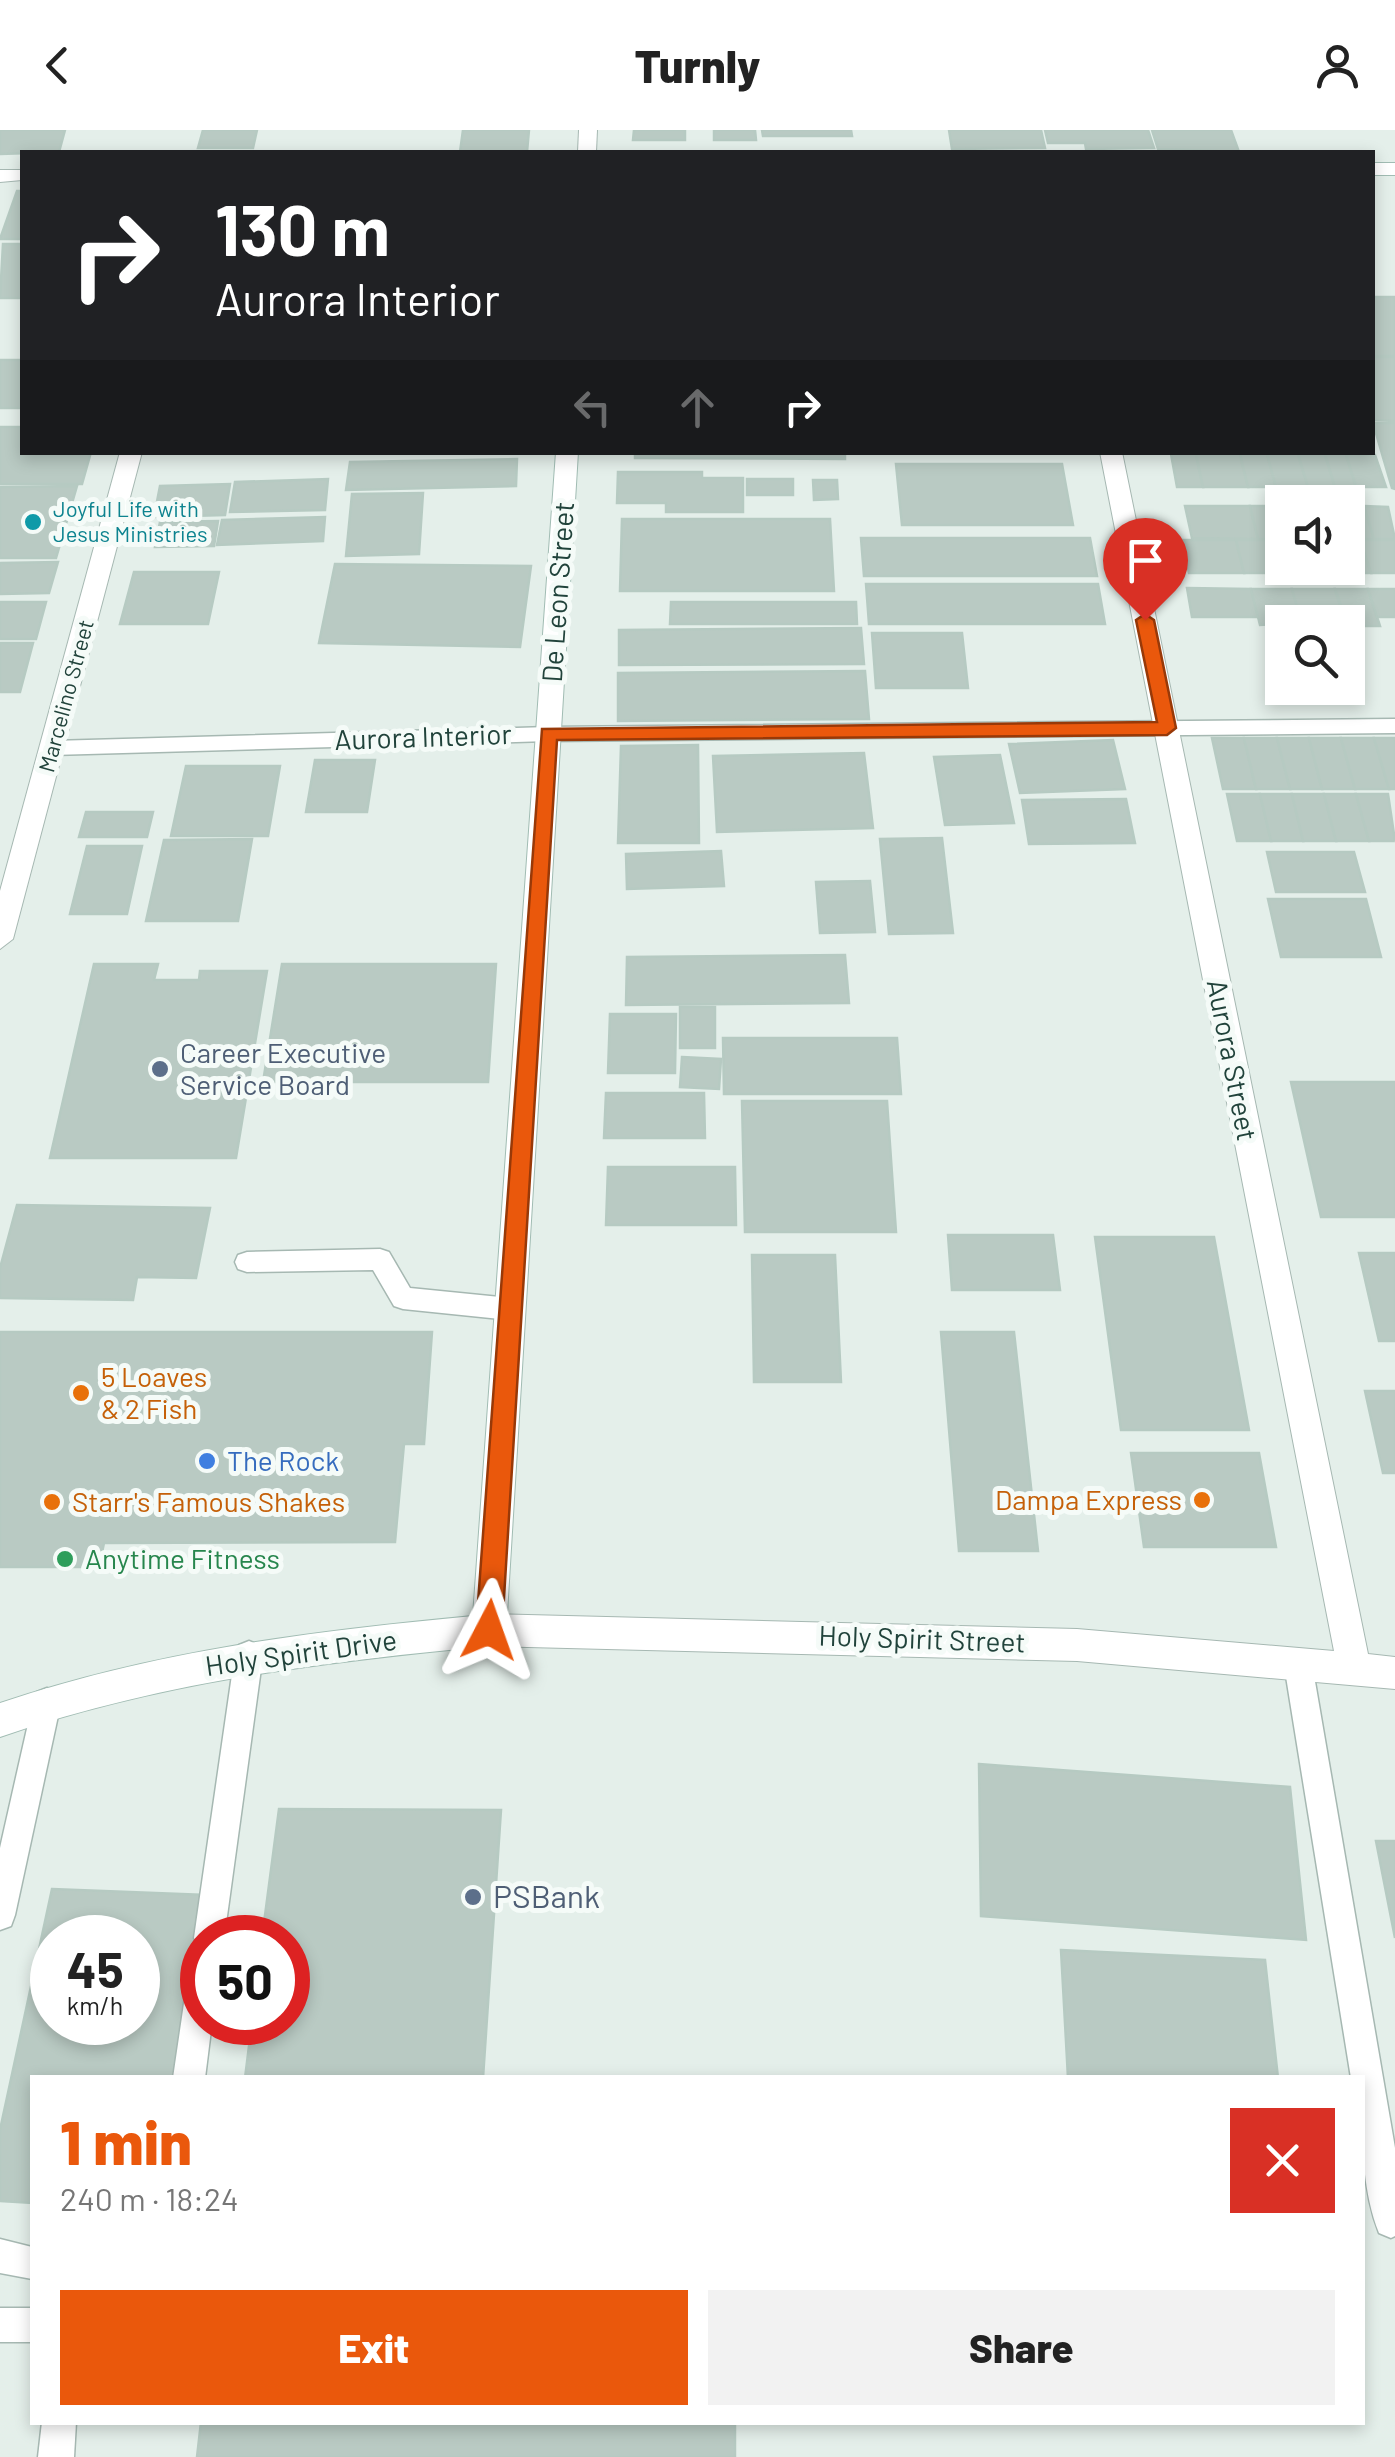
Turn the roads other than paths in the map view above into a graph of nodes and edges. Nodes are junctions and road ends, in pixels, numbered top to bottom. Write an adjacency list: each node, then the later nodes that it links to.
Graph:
1 (130, 455): 7 (street, Marcelino Street)
2 (567, 455): 6 (street, De Leon Street)
3 (1111, 455): 5 (street, Aurora Street)
4 (1395, 726): 5 (lane, Aurora Interior)
5 (1167, 728): 6 (lane, Aurora Interior); 14 (street, Aurora Street)
6 (548, 734): 7 (lane, Aurora Interior); 10 (street, De Leon Street)
7 (52, 748): 8 (street, Marcelino Street)
8 (0, 939)
9 (247, 1262): 10 (lane)
10 (510, 1309): 11 (street, De Leon Street)
11 (489, 1630): 12 (street, Holy Spirit Drive); 13 (street, Holy Spirit Street)
12 (249, 1654): 16 (street, Holy Spirit Drive); 19 (lane)
13 (1298, 1664): 14 (street, Holy Spirit Street); 22 (lane)
14 (1354, 1668): 15 (street, Holy Spirit Street)
15 (1395, 1673)
16 (48, 1702): 17 (street, Holy Spirit Drive); 18 (lane)
17 (0, 1720)
18 (0, 1915)
19 (212, 1915)
20 (194, 2045): 21 (lane)
21 (189, 2075)
22 (1390, 2220)
23 (0, 2256): 24 (lane)
24 (30, 2263)
25 (0, 2325): 26 (lane)
26 (30, 2325)
27 (60, 2425): 28 (lane)
28 (56, 2457)

